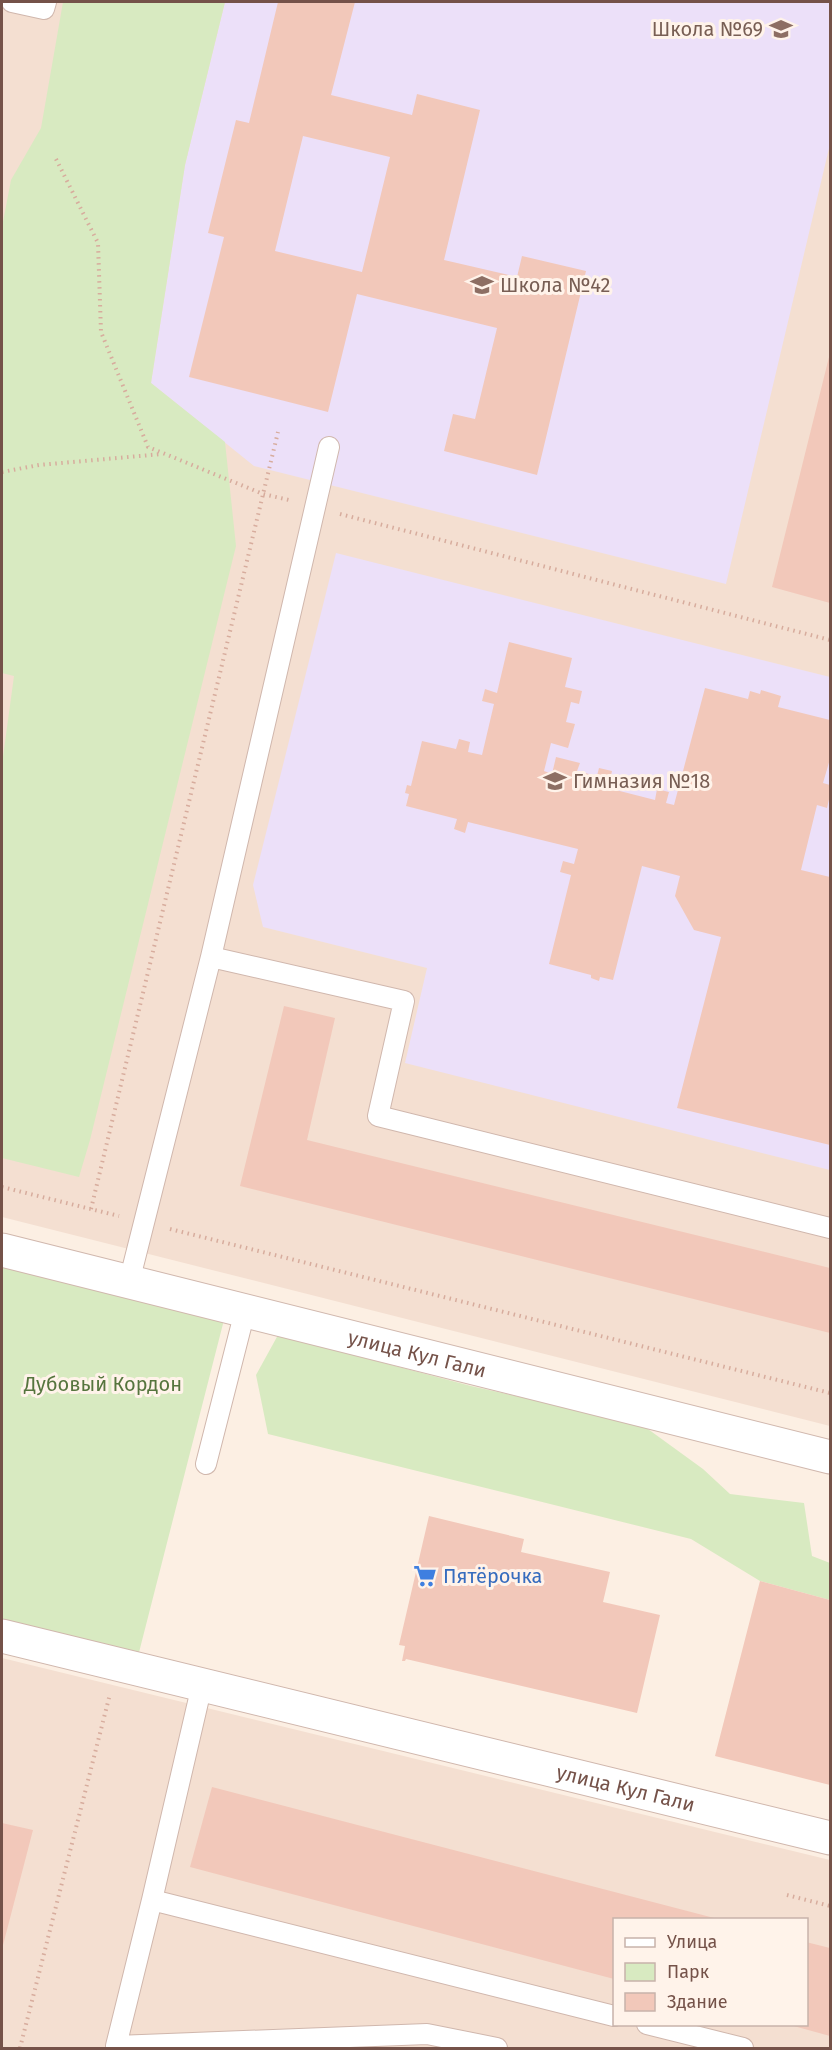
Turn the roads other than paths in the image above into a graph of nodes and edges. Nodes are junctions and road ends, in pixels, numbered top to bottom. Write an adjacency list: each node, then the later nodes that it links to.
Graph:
1 (12, 2): 2 (lane)
2 (46, 2)
3 (329, 447): 4 (lane)
4 (211, 957): 5 (lane); 7 (lane)
5 (831, 1228)
6 (2, 1250): 7 (street, улица Кул Гали)
7 (129, 1282): 8 (street, улица Кул Гали)
8 (245, 1311): 9 (street, улица Кул Гали); 10 (lane)
9 (831, 1457)
10 (206, 1464)
11 (2, 1636): 12 (street, улица Кул Гали)
12 (202, 1685): 13 (street, улица Кул Гали); 14 (lane)
13 (831, 1838)
14 (152, 1900): 15 (lane); 17 (lane)
15 (613, 2015)
16 (651, 2026): 19 (lane)
17 (115, 2047): 18 (lane)
18 (497, 2049)
19 (742, 2049)

